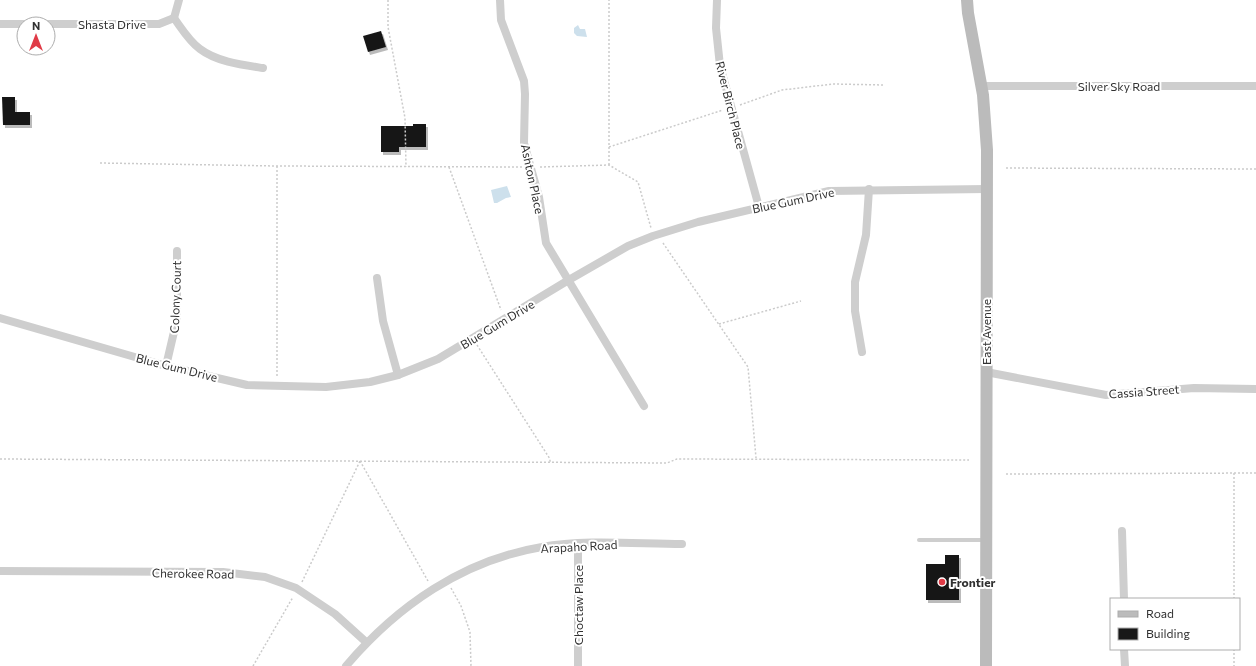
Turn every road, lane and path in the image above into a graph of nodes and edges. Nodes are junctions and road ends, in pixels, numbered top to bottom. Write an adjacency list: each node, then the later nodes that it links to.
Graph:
1 (179, 0): 7 (street)
2 (388, 0): 20 (path)
3 (500, 0): 22 (street, Ashton Place)
4 (609, 0): 16 (path)
5 (716, 0): 15 (street, River Birch Place)
6 (967, 0): 13 (main road, East Avenue)
7 (174, 18): 10 (street, Shasta Drive); 11 (street)
8 (0, 24): 9 (street)
9 (16, 24)
10 (56, 24)
11 (263, 68)
12 (885, 85): 15 (path)
13 (981, 86): 14 (street, Silver Sky Road); 26 (main road, East Avenue)
14 (1256, 86)
15 (731, 108): 16 (path); 27 (street, River Birch Place)
16 (609, 146): 18 (path)
17 (100, 163): 19 (path)
18 (609, 165): 22 (path); 28 (path)
19 (277, 166): 20 (path); 41 (path)
20 (406, 167): 21 (path)
21 (449, 167): 22 (path); 34 (path)
22 (531, 167): 31 (street, Ashton Place)
23 (1006, 168): 24 (path)
24 (1256, 169)
25 (869, 189): 26 (street, Blue Gum Drive); 27 (street, Blue Gum Drive); 37 (street)
26 (987, 190): 39 (main road, East Avenue)
27 (758, 207): 28 (street, Blue Gum Drive)
28 (655, 235): 31 (street, Blue Gum Drive); 35 (path)
29 (176, 251): 38 (street, Colony Court)
30 (377, 278): 40 (street)
31 (568, 281): 34 (street, Blue Gum Drive); 43 (street, Ashton Place)
32 (801, 301): 35 (path)
33 (0, 318): 38 (street, Blue Gum Drive)
34 (504, 320): 36 (street, Blue Gum Drive)
35 (719, 324): 45 (path)
36 (472, 339): 40 (street, Blue Gum Drive); 48 (path)
37 (862, 352)
38 (166, 366): 41 (street, Blue Gum Drive)
39 (986, 372): 42 (street, Cassia Street); 54 (main road, East Avenue)
40 (398, 374): 41 (street, Blue Gum Drive)
41 (277, 386)
42 (1256, 389)
43 (644, 406)
44 (0, 459): 47 (path)
45 (756, 459): 46 (path); 48 (path)
46 (969, 460)
47 (360, 461): 48 (path); 59 (path); 60 (path)
48 (550, 462)
49 (1234, 473): 50 (path); 51 (path); 62 (path)
50 (1256, 473)
51 (1006, 474)
52 (1122, 531): 61 (street)
53 (919, 540): 54 (lane)
54 (986, 540): 70 (main road, East Avenue)
55 (578, 544): 56 (street, Arapaho Road); 58 (street, Arapaho Road); 69 (street, Choctaw Place)
56 (682, 544)
57 (0, 571): 59 (street, Cherokee Road)
58 (448, 580): 60 (street, Arapaho Road); 68 (path)
59 (298, 589): 63 (street, Cherokee Road); 66 (path)
60 (433, 590): 63 (street, Arapaho Road)
61 (1124, 598)
62 (1234, 598)
63 (366, 642): 67 (street, Arapaho Road)
64 (1124, 650): 71 (street)
65 (1234, 650): 72 (path)
66 (253, 666)
67 (346, 666)
68 (471, 666)
69 (578, 666)
70 (986, 666)
71 (1125, 666)
72 (1234, 666)

